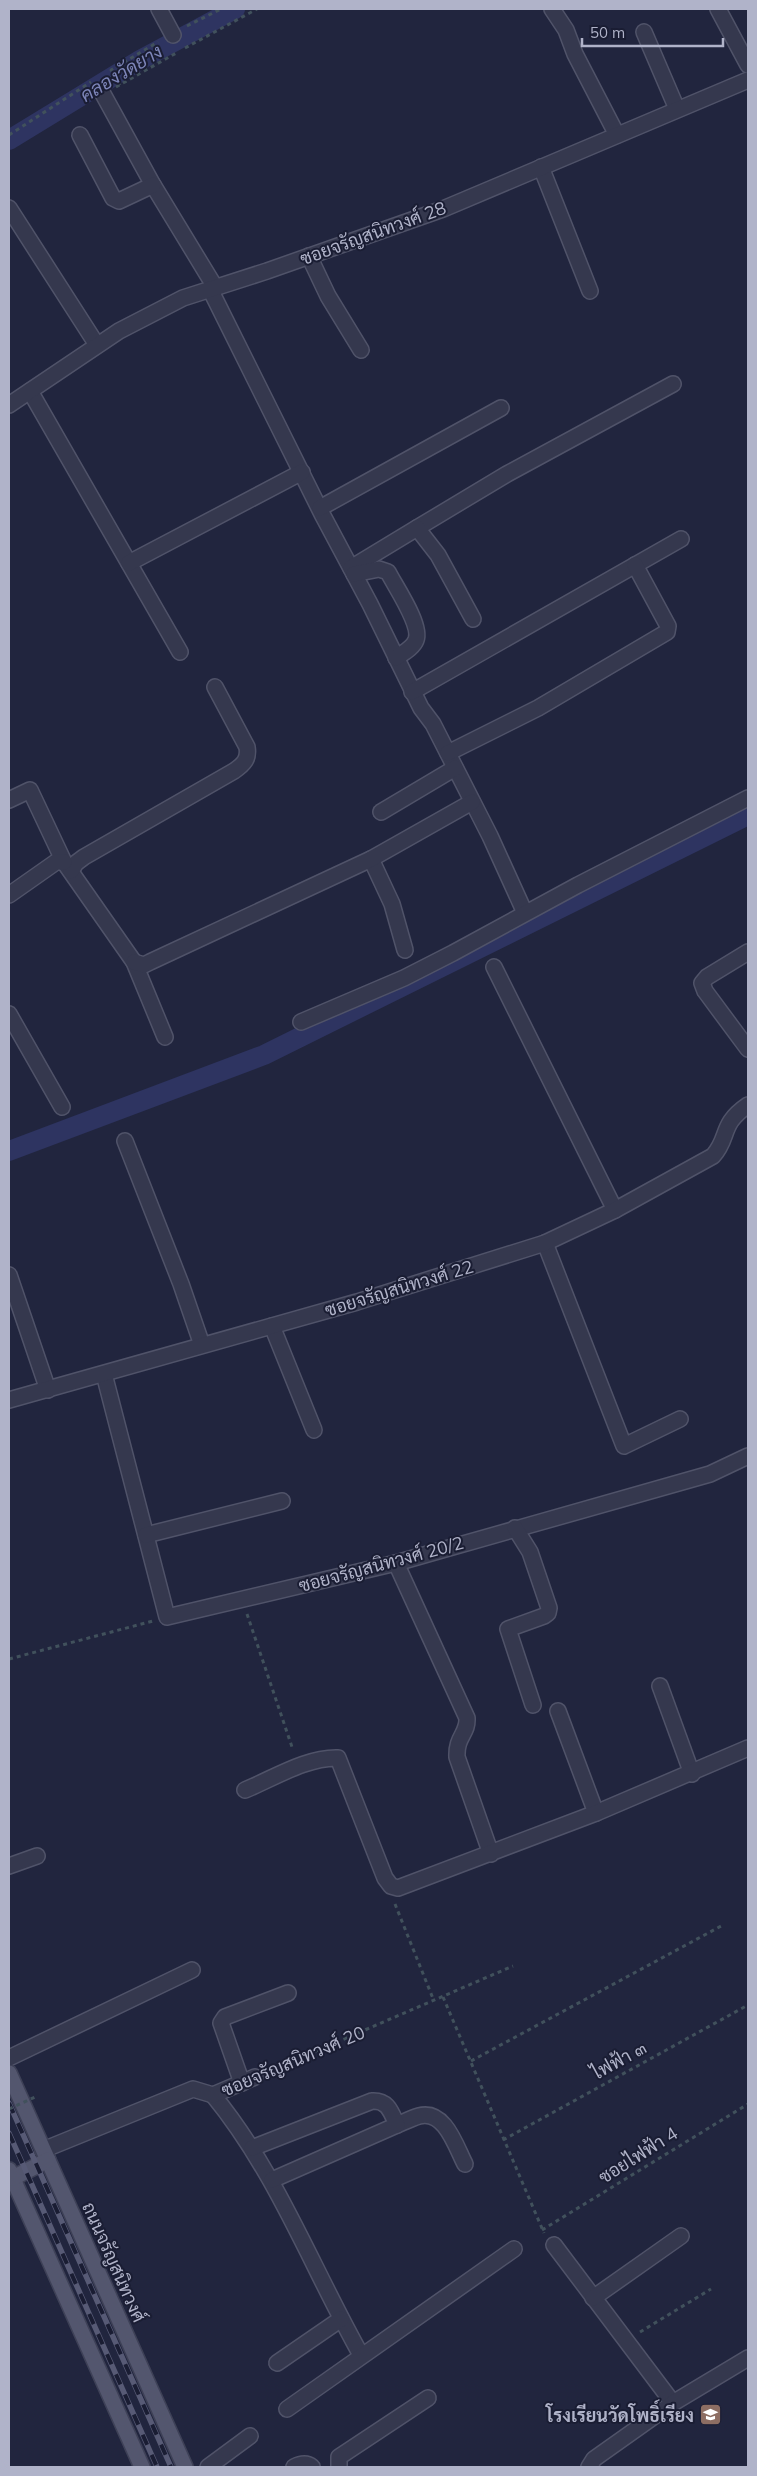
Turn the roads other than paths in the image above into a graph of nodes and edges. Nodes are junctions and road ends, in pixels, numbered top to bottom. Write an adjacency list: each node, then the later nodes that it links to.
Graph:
1 (159, 9): 5 (street)
2 (552, 9): 11 (street)
3 (718, 9): 6 (street)
4 (644, 32): 9 (street)
5 (173, 34)
6 (748, 65)
7 (746, 80): 9 (street, ซอยจรัญสนิทวงศ์ 28)
8 (103, 94): 13 (street)
9 (677, 110): 11 (street, ซอยจรัญสนิทวงศ์ 28)
10 (80, 135): 13 (street)
11 (617, 135): 12 (street, ซอยจรัญสนิทวงศ์ 28)
12 (541, 167): 15 (street, ซอยจรัญสนิทวงศ์ 28); 17 (street)
13 (153, 185): 16 (street)
14 (9, 208): 18 (street)
15 (309, 256): 16 (street, ซอยจรัญสนิทวงศ์ 28); 19 (street)
16 (213, 288): 18 (street, ซอยจรัญสนิทวงศ์ 28); 24 (street)
17 (590, 291)
18 (97, 345): 21 (street, ซอยจรัญสนิทวงศ์ 28)
19 (361, 350)
20 (673, 384): 26 (street)
21 (30, 391): 22 (street, ซอยจรัญสนิทวงศ์ 28); 28 (street)
22 (9, 405)
23 (501, 408): 25 (street)
24 (302, 472): 25 (street); 28 (street)
25 (320, 508): 30 (street)
26 (417, 528): 30 (street); 31 (street)
27 (681, 539): 29 (street)
28 (129, 563): 32 (street)
29 (635, 565): 35 (street); 36 (street)
30 (353, 571): 33 (street); 33 (street)
31 (473, 619)
32 (180, 652)
33 (396, 658): 35 (street)
34 (215, 687): 43 (street)
35 (412, 692): 36 (street)
36 (448, 753): 37 (street)
37 (455, 768): 40 (street); 41 (street)
38 (748, 798): 45 (street)
39 (9, 800): 43 (street)
40 (472, 802): 42 (street); 45 (street)
41 (381, 812)
42 (371, 859): 46 (street); 48 (street)
43 (68, 867): 44 (street); 48 (street)
44 (9, 895)
45 (526, 913): 51 (street)
46 (405, 950)
47 (748, 952): 53 (street)
48 (134, 962): 52 (street)
49 (494, 967): 57 (street)
50 (9, 1014): 55 (street)
51 (300, 1022)
52 (165, 1037)
53 (748, 1048)
54 (748, 1106): 57 (street, ซอยจรัญสนิทวงศ์ 22)
55 (62, 1107)
56 (125, 1141): 61 (street)
57 (615, 1210): 58 (street, ซอยจรัญสนิทวงศ์ 22)
58 (545, 1243): 60 (street, ซอยจรัญสนิทวงศ์ 22); 65 (street)
59 (9, 1275): 63 (street)
60 (272, 1326): 61 (street, ซอยจรัญสนิทวงศ์ 22); 66 (street)
61 (202, 1345): 62 (street, ซอยจรัญสนิทวงศ์ 22)
62 (104, 1374): 63 (street, ซอยจรัญสนิทวงศ์ 22); 70 (street)
63 (48, 1390): 64 (street, ซอยจรัญสนิทวงศ์ 22)
64 (9, 1400)
65 (680, 1419)
66 (314, 1430)
67 (748, 1456): 69 (street, ซอยจรัญสนิทวงศ์ 20/2)
68 (282, 1501): 70 (street)
69 (515, 1528): 71 (street, ซอยจรัญสนิทวงศ์ 20/2); 73 (street)
70 (146, 1535): 71 (street, ซอยจรัญสนิทวงศ์ 20/2)
71 (396, 1562): 79 (street)
72 (660, 1686): 76 (street)
73 (532, 1704)
74 (558, 1711): 78 (street)
75 (748, 1748): 76 (street)
76 (692, 1774): 78 (street)
77 (245, 1790): 79 (street)
78 (596, 1813): 79 (street)
79 (491, 1854)
80 (37, 1856): 81 (street)
81 (9, 1866)
82 (192, 1970): 84 (street)
83 (288, 1993): 86 (street, ซอยจรัญสนิทวงศ์ 20)
84 (9, 2058)
85 (9, 2073): 89 (main road, ถนนจรัญสนิทวงศ์)
86 (213, 2095): 88 (street); 89 (street, ซอยจรัญสนิทวงศ์ 20)
87 (397, 2125): 88 (street); 90 (street); 92 (street)
88 (252, 2148): 92 (street)
89 (46, 2155): 91 (main road); 106 (main road, ถนนจรัญสนิทวงศ์)
90 (465, 2164)
91 (10, 2175): 105 (main road)
92 (272, 2180): 97 (street)
93 (681, 2236): 96 (street)
94 (554, 2245): 96 (street)
95 (514, 2249): 98 (street)
96 (593, 2298): 102 (street)
97 (341, 2319): 98 (street); 100 (street)
98 (362, 2355): 103 (street)
99 (748, 2358): 102 (street)
100 (277, 2363)
101 (428, 2398): 110 (street)
102 (673, 2404): 111 (street)
103 (287, 2409)
104 (250, 2436): 107 (street)
105 (142, 2467)
106 (185, 2467)
107 (208, 2467)
108 (294, 2467): 109 (street)
109 (312, 2467)
110 (339, 2467)
111 (589, 2467)

